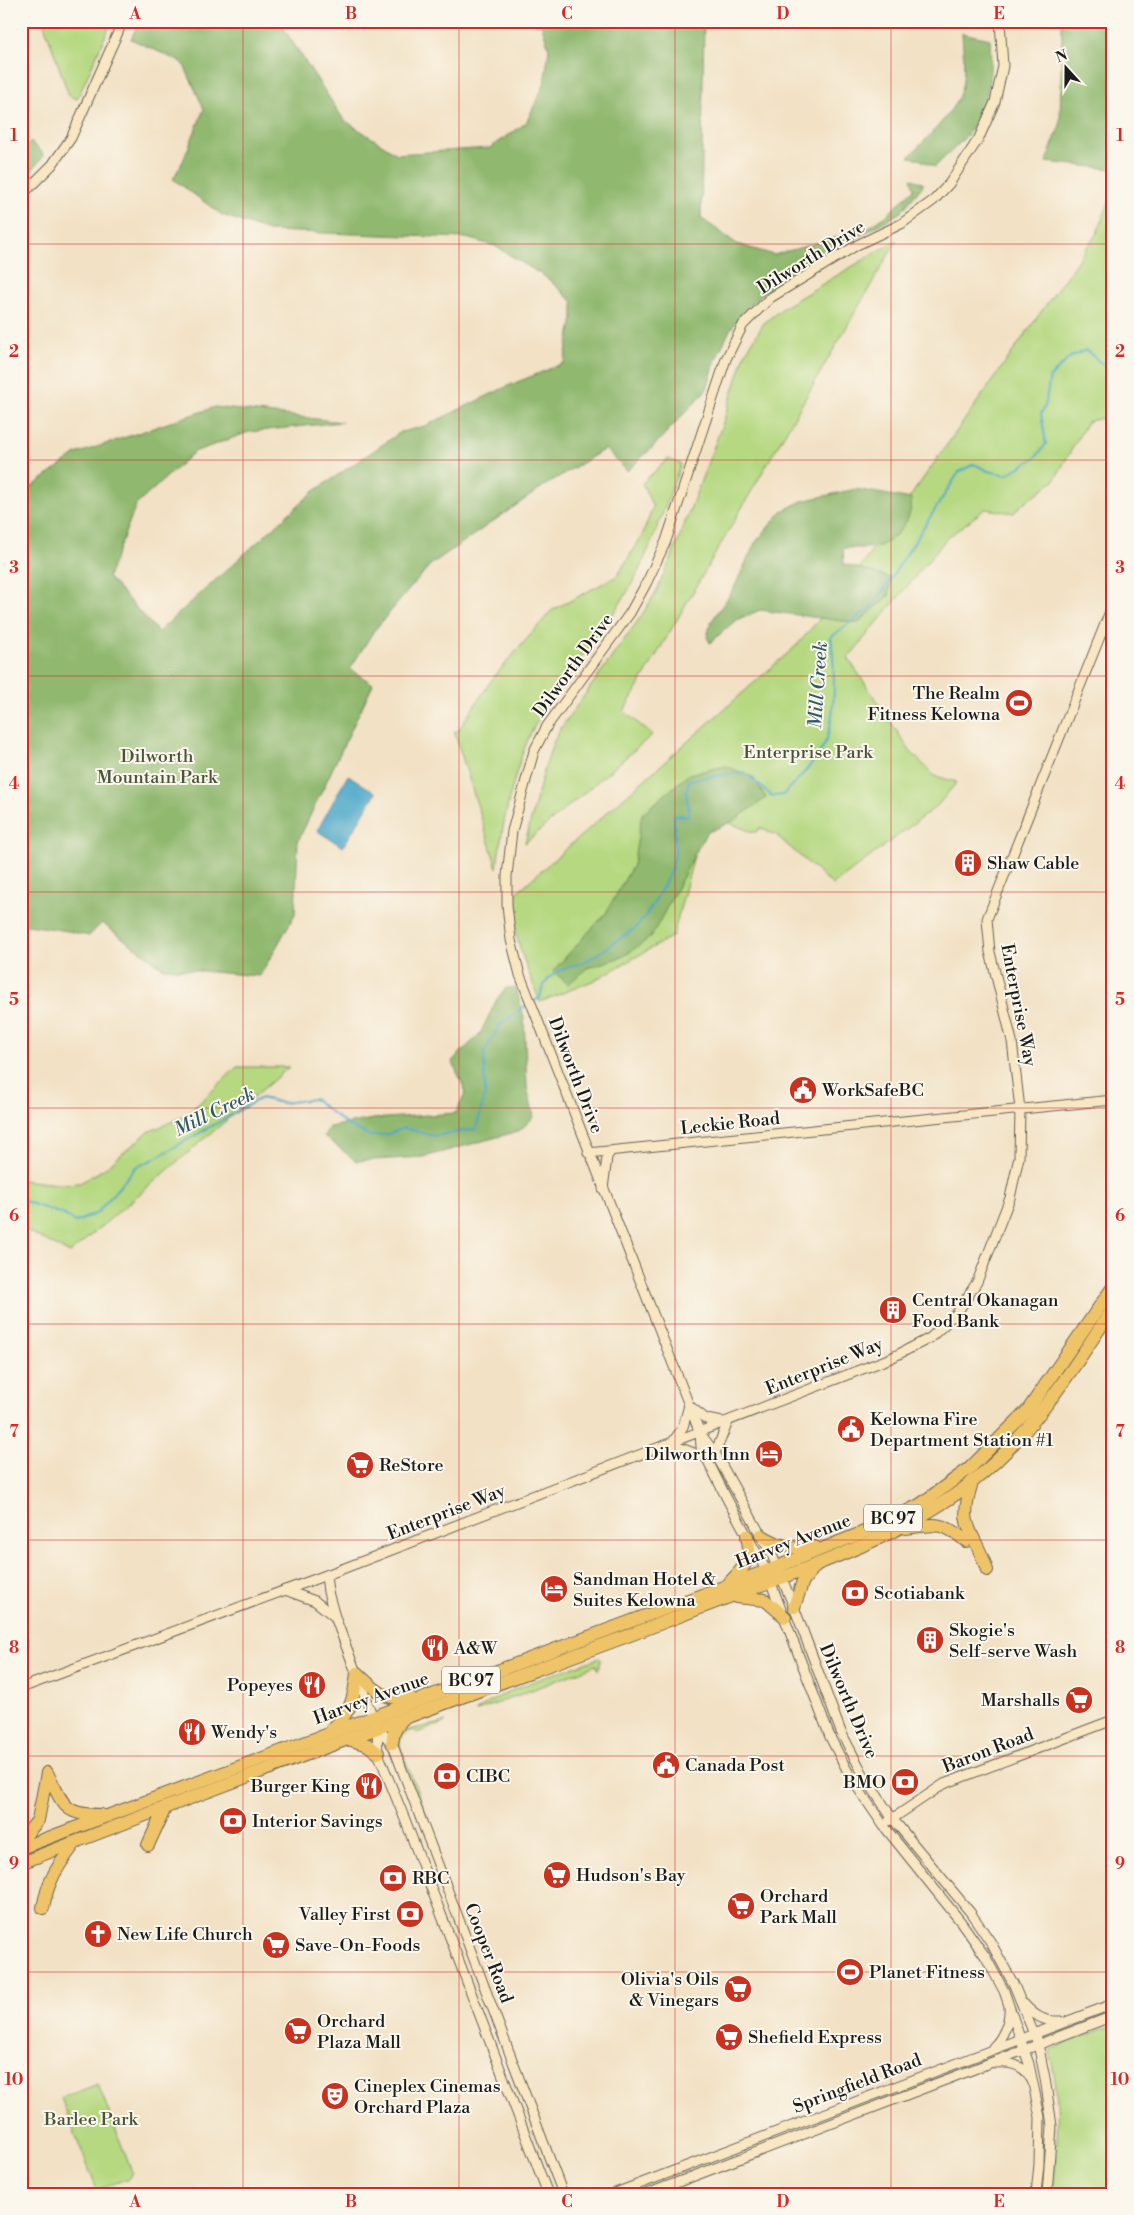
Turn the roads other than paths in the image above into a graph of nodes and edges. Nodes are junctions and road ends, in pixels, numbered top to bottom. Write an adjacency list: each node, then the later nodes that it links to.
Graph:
1 (123, 21): 3 (main road)
2 (1000, 21): 8 (main road, Dilworth Drive)
3 (21, 196)
4 (1113, 604): 6 (main road, Enterprise Way)
5 (1113, 1100): 6 (main road, Leckie Road)
6 (1020, 1109): 7 (main road, Leckie Road); 13 (main road, Enterprise Way)
7 (611, 1151): 8 (main road, Leckie Road); 9 (main road)
8 (588, 1153): 9 (main road, Dilworth Drive)
9 (603, 1189): 12 (main road, Dilworth Drive)
10 (1113, 1287): 17 (highway, BC 97)
11 (1113, 1308): 18 (highway, BC 97)
12 (689, 1405): 13 (main road); 14 (main road, Dilworth Drive); 15 (main road)
13 (728, 1422): 14 (main road, Enterprise Way); 16 (main road)
14 (700, 1433): 15 (main road, Enterprise Way); 16 (main road, Dilworth Drive)
15 (670, 1444): 16 (main road); 28 (main road, Enterprise Way)
16 (711, 1456): 21 (main road, Dilworth Drive); 22 (main road, Dilworth Drive)
17 (952, 1482): 19 (highway); 24 (highway, Harvey Avenue / BC 97)
18 (972, 1482): 19 (highway, BC 97); 26 (highway)
19 (941, 1504): 20 (highway, Harvey Avenue / BC 97)
20 (898, 1530): 23 (highway); 25 (highway, Harvey Avenue / BC 97)
21 (761, 1535): 24 (highway); 27 (main road, Dilworth Drive)
22 (747, 1536): 27 (main road, Dilworth Drive); 29 (highway)
23 (966, 1541)
24 (830, 1546): 27 (highway, Harvey Avenue / BC 97)
25 (817, 1564): 27 (highway, Harvey Avenue / BC 97); 32 (highway)
26 (987, 1570)
27 (774, 1574): 29 (highway, Harvey Avenue / BC 97); 31 (highway, Harvey Avenue / BC 97); 32 (main road, Dilworth Drive); 34 (main road, Dilworth Drive)
28 (326, 1575): 30 (main road, Enterprise Way); 33 (main road, Cooper Road)
29 (727, 1586): 35 (highway, Harvey Avenue / BC 97)
30 (285, 1590): 33 (main road); 38 (main road, Enterprise Way)
31 (735, 1596): 34 (highway); 36 (highway, Harvey Avenue / BC 97)
32 (794, 1607): 51 (main road, Dilworth Drive)
33 (335, 1617): 37 (main road, Cooper Road)
34 (785, 1617): 52 (main road, Dilworth Drive)
35 (616, 1625): 36 (highway); 39 (highway, Harvey Avenue / BC 97)
36 (607, 1644): 40 (highway, Harvey Avenue / BC 97)
37 (358, 1673): 39 (highway); 42 (main road, Cooper Road); 43 (highway)
38 (21, 1688)
39 (428, 1696): 42 (highway, Harvey Avenue / BC 97)
40 (402, 1719): 42 (highway, Harvey Avenue / BC 97); 45 (highway)
41 (1113, 1720): 51 (main road, Baron Road)
42 (375, 1722): 43 (highway, Harvey Avenue / BC 97); 44 (highway, Harvey Avenue / BC 97); 45 (main road, Cooper Road); 46 (main road, Cooper Road)
43 (326, 1734): 47 (highway, Harvey Avenue / BC 97)
44 (348, 1739): 46 (highway); 48 (highway, Harvey Avenue / BC 97)
45 (392, 1743): 74 (main road, Cooper Road)
46 (378, 1753): 73 (main road, Cooper Road)
47 (165, 1794): 49 (highway, Harvey Avenue / BC 97); 50 (highway)
48 (165, 1808): 50 (highway, Harvey Avenue / BC 97); 56 (highway)
49 (109, 1815): 53 (highway, Harvey Avenue / BC 97); 54 (highway)
50 (140, 1818): 55 (highway, Harvey Avenue / BC 97)
51 (892, 1818): 52 (main road, Baron Road); 61 (main road, Dilworth Drive)
52 (883, 1825): 62 (main road, Dilworth Drive)
53 (56, 1836): 57 (highway, Harvey Avenue / BC 97); 58 (highway)
54 (21, 1841)
55 (76, 1843): 58 (highway, Harvey Avenue / BC 97); 60 (highway)
56 (148, 1846)
57 (21, 1848)
58 (36, 1857): 59 (highway, Harvey Avenue / BC 97)
59 (21, 1863)
60 (42, 1908)
61 (1020, 2000): 65 (main road); 66 (main road, Dilworth Drive)
62 (1009, 2004): 67 (main road, Dilworth Drive); 70 (main road)
63 (1113, 2004): 65 (main road, Springfield Road)
64 (1113, 2016): 68 (main road, Springfield Road)
65 (1068, 2021): 66 (main road, Springfield Road)
66 (1034, 2034): 67 (main road, Springfield Road); 68 (main road, Dilworth Drive)
67 (1021, 2038): 69 (main road, Dilworth Drive); 70 (main road, Springfield Road)
68 (1038, 2044): 69 (main road, Springfield Road); 78 (main road, Dilworth Drive)
69 (1024, 2049): 71 (main road, Springfield Road); 72 (main road, Dilworth Drive)
70 (986, 2052): 75 (main road, Springfield Road)
71 (990, 2063): 72 (main road); 76 (main road, Springfield Road)
72 (1035, 2088): 77 (main road, Dilworth Drive)
73 (548, 2194)
74 (562, 2194)
75 (613, 2194)
76 (647, 2194)
77 (1036, 2194)
78 (1047, 2194)

